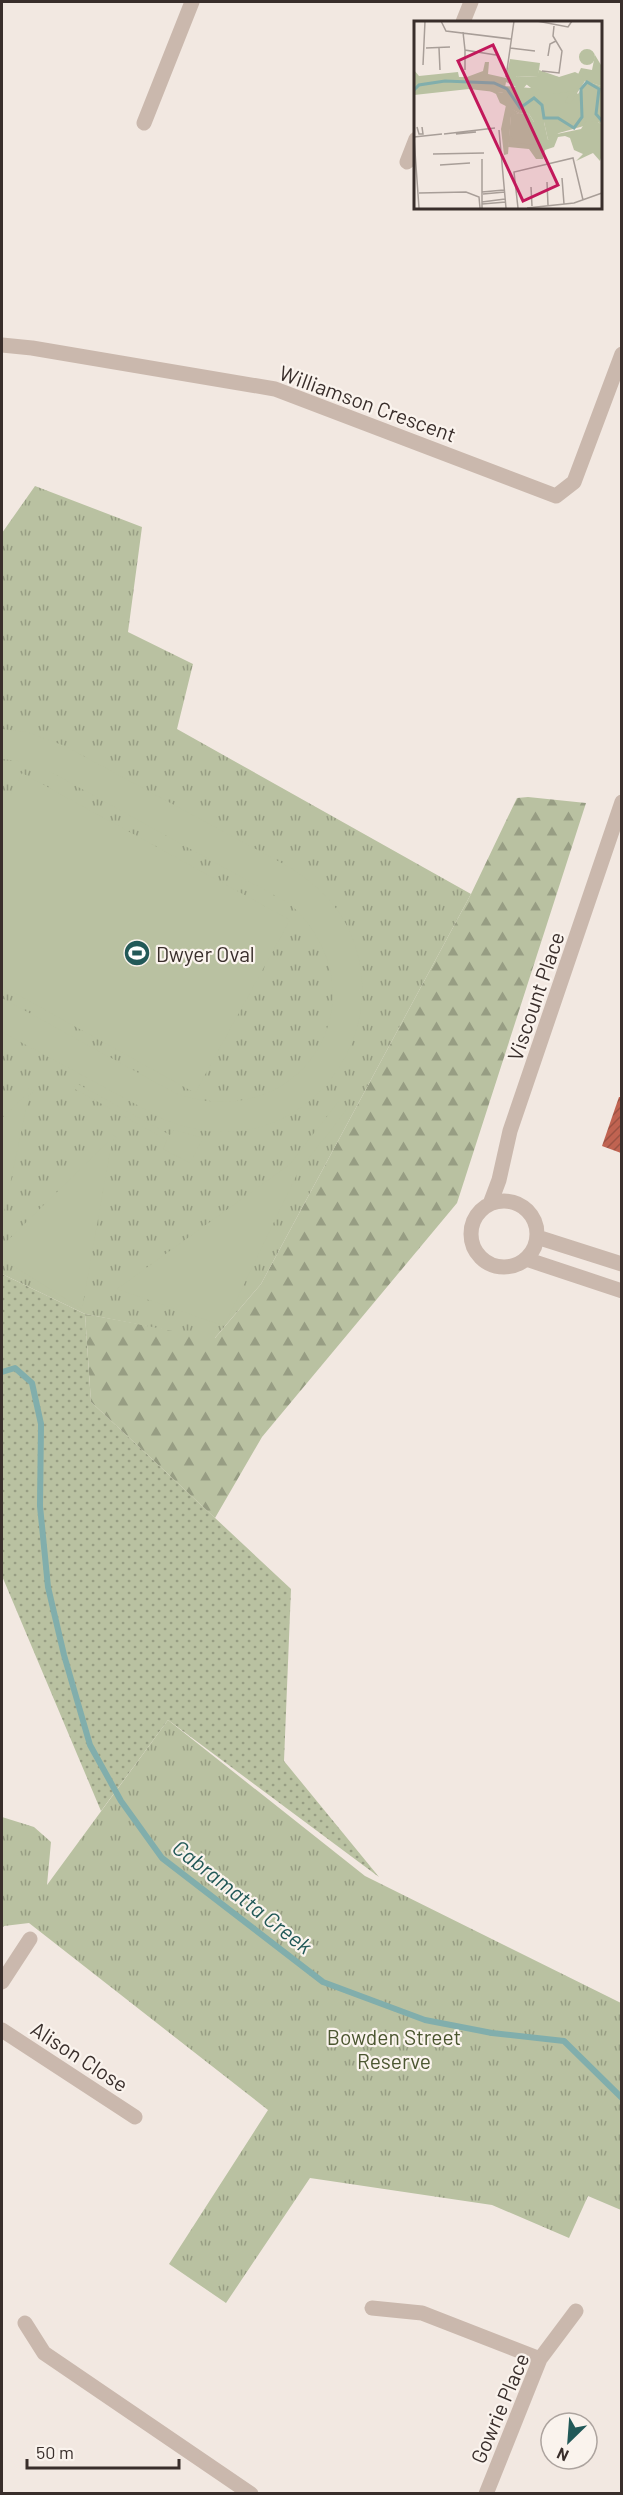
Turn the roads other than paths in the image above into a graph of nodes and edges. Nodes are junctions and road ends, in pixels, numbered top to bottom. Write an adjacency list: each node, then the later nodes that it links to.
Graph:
1 (192, 2): 4 (street)
2 (471, 2): 3 (street)
3 (463, 21)
4 (144, 123)
5 (414, 144): 6 (street)
6 (407, 162)
7 (2, 345): 8 (street, Williamson Crescent)
8 (621, 354)
9 (621, 802): 10 (street, Viscount Place)
10 (490, 1204): 11 (street); 12 (street)
11 (537, 1237): 12 (street); 13 (street)
12 (526, 1259): 14 (street)
13 (621, 1264)
14 (621, 1291)
15 (30, 1940): 16 (street)
16 (2, 1982)
17 (2, 2030): 18 (street, Alison Close)
18 (135, 2117)
19 (372, 2308): 22 (street)
20 (576, 2311): 22 (street, Gowrie Place)
21 (25, 2323): 23 (street)
22 (540, 2359): 24 (street, Gowrie Place)
23 (251, 2493)
24 (486, 2493)

